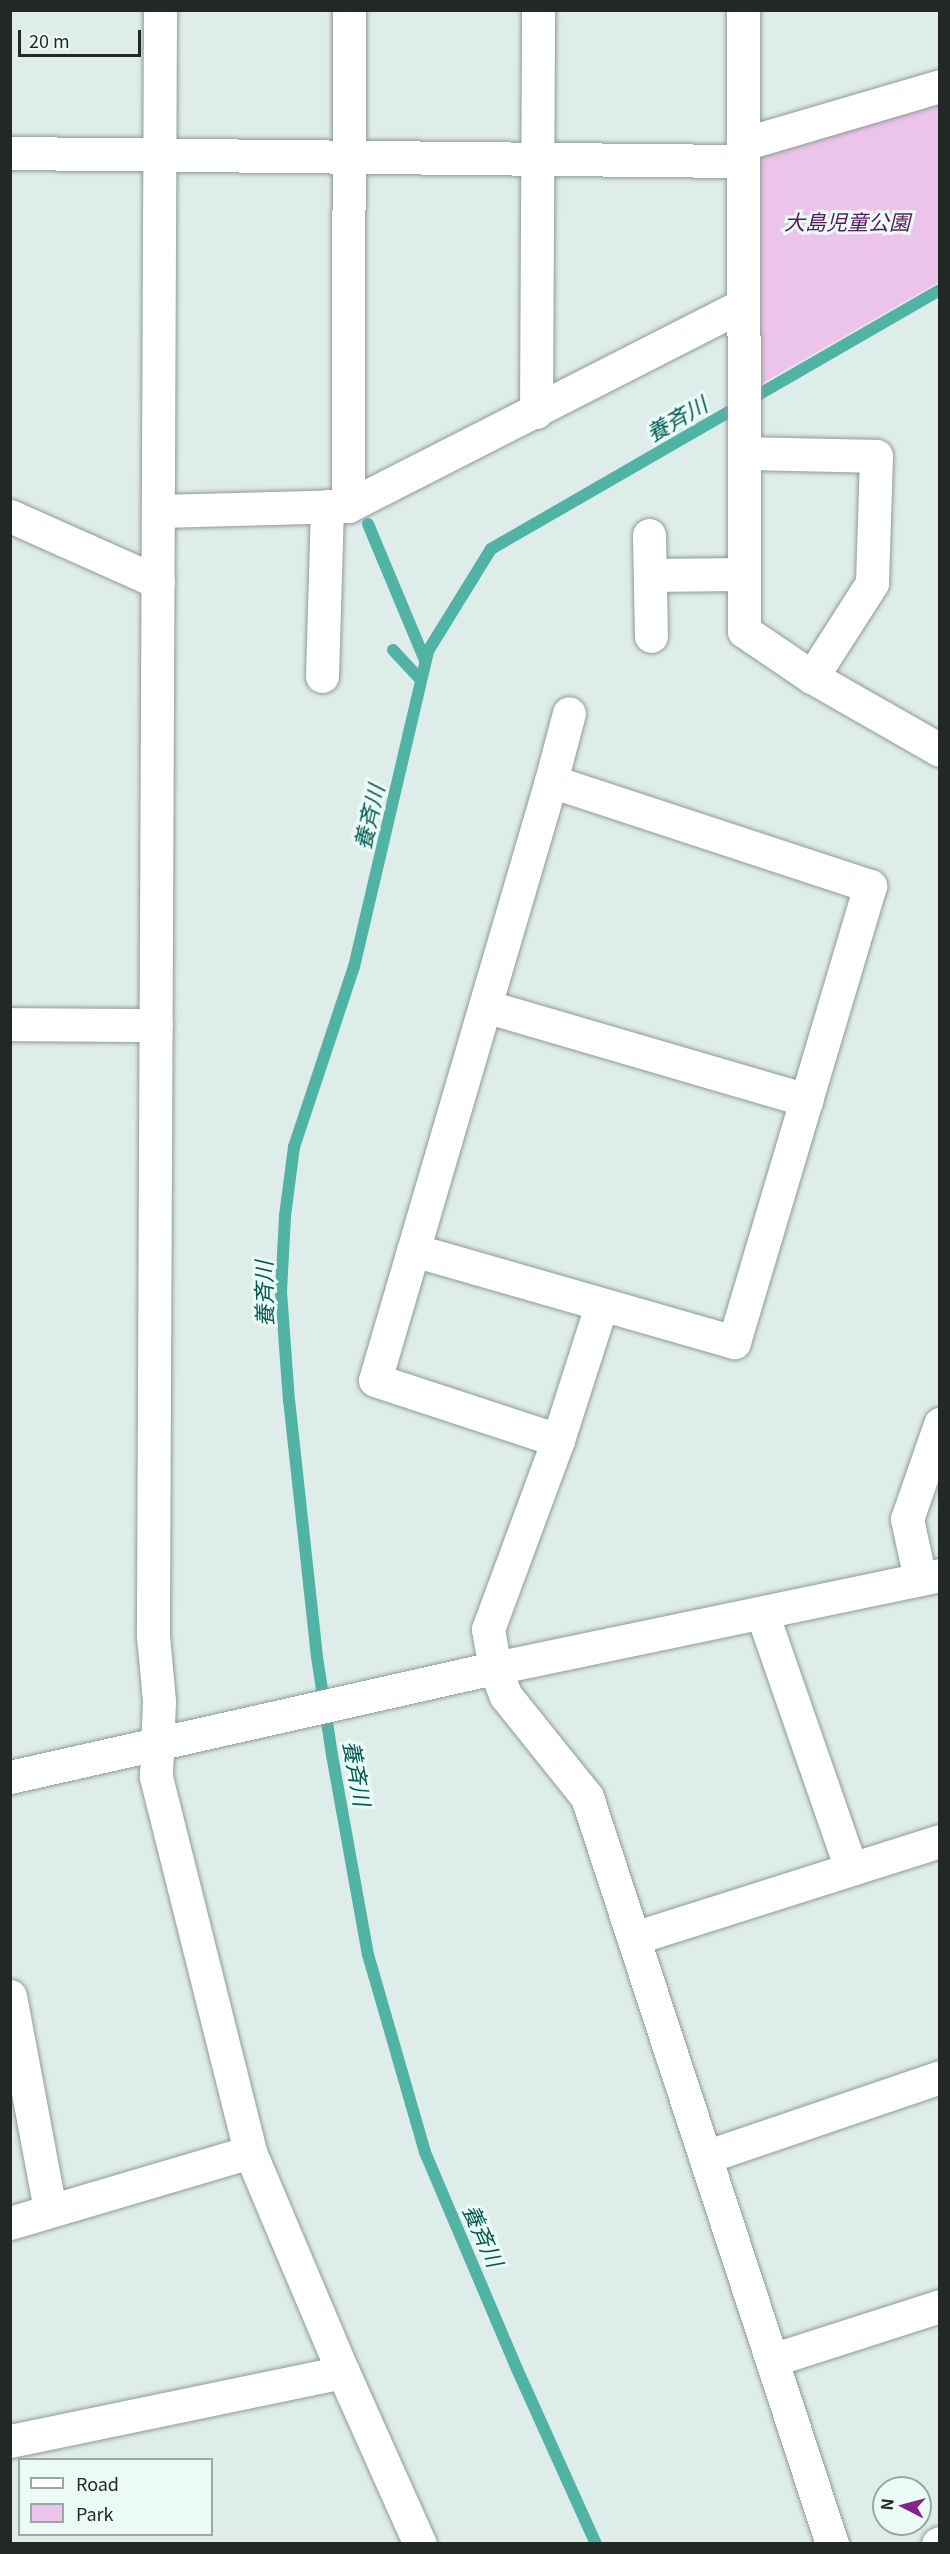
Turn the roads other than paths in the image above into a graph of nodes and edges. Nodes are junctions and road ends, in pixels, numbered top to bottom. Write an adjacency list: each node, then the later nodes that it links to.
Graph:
1 (160, 10): 8 (street)
2 (349, 10): 9 (street)
3 (538, 10): 10 (street)
4 (743, 10): 7 (street)
5 (939, 86): 7 (street)
6 (10, 153): 8 (street)
7 (743, 153): 10 (street); 11 (street)
8 (160, 155): 9 (street); 15 (street)
9 (349, 157): 10 (street); 14 (street)
10 (537, 159): 12 (street)
11 (743, 305): 12 (street); 13 (street)
12 (536, 412): 14 (street)
13 (744, 453): 18 (street); 23 (street)
14 (337, 506): 15 (street); 22 (street)
15 (158, 511): 20 (street)
16 (10, 516): 20 (street)
17 (650, 535): 19 (street)
18 (743, 574): 19 (street); 23 (street)
19 (650, 575): 21 (street)
20 (158, 582): 29 (street)
21 (651, 636)
22 (322, 676)
23 (812, 677): 25 (street)
24 (569, 713): 26 (street)
25 (939, 750)
26 (551, 781): 27 (street); 30 (street)
27 (485, 1006): 30 (street); 31 (street)
28 (10, 1024): 29 (street)
29 (156, 1025): 38 (street)
30 (807, 1100): 32 (street)
31 (413, 1250): 32 (street); 34 (street)
32 (601, 1306): 34 (street)
33 (939, 1424): 35 (street)
34 (558, 1440): 37 (street)
35 (930, 1577): 36 (street)
36 (762, 1613): 37 (street); 41 (street)
37 (495, 1668): 38 (street); 42 (street)
38 (156, 1743): 39 (street); 45 (street)
39 (10, 1778)
40 (939, 1841): 41 (street)
41 (851, 1869): 42 (street)
42 (634, 1938): 46 (street)
43 (10, 1996): 47 (street)
44 (939, 2077): 46 (street)
45 (250, 2152): 47 (street); 51 (street)
46 (705, 2157): 50 (street)
47 (50, 2210): 48 (street)
48 (10, 2223)
49 (939, 2306): 50 (street)
50 (772, 2360): 54 (street)
51 (343, 2372): 52 (street); 53 (street)
52 (10, 2441)
53 (420, 2544)
54 (832, 2544)

